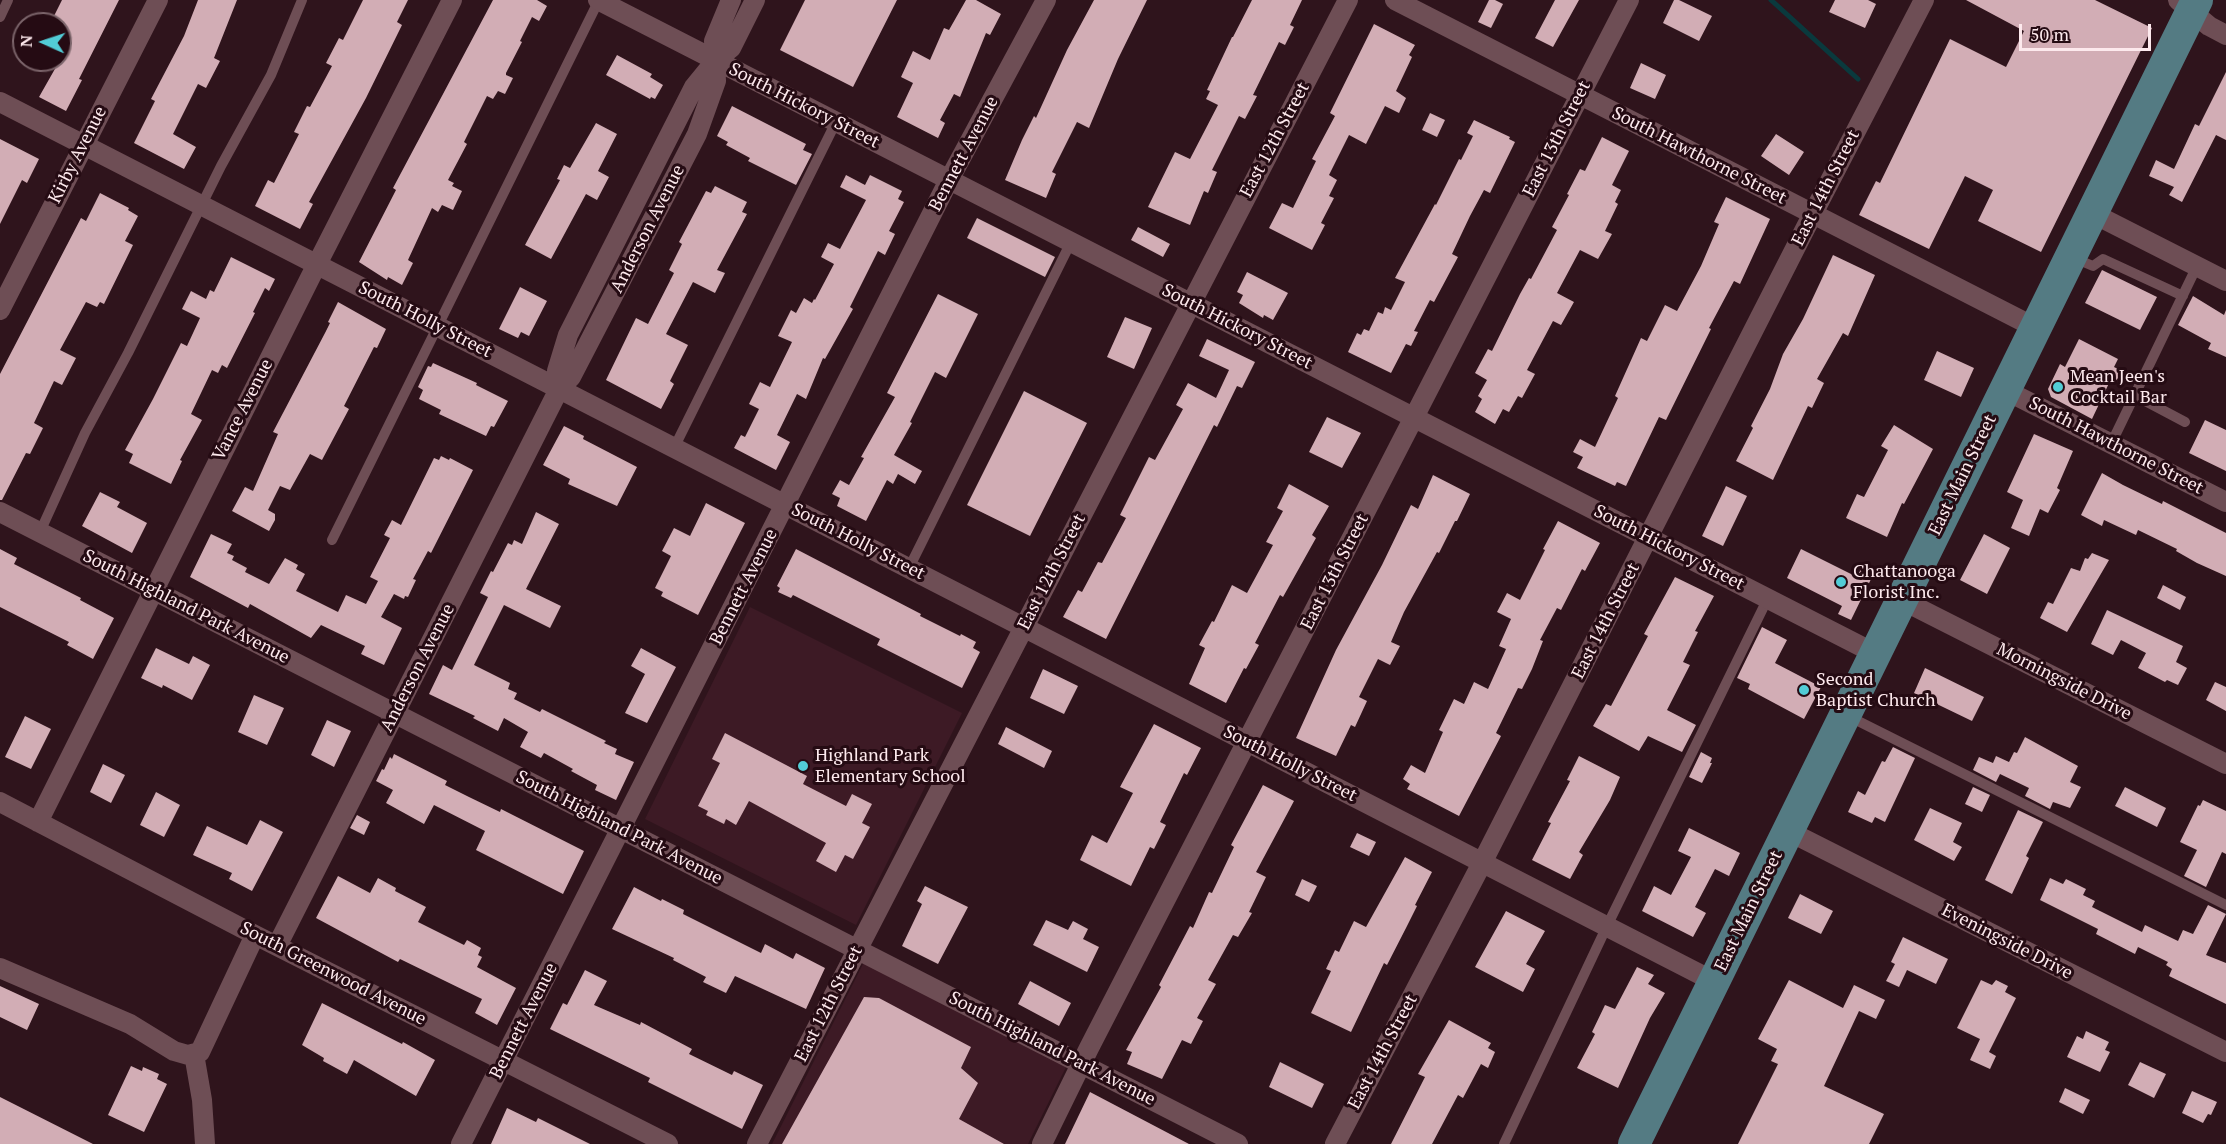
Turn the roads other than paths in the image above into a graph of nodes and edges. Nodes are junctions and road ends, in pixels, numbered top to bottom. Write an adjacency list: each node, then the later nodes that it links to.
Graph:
1 (8, 0): 14 (lane)
2 (158, 0): 20 (street, Kirby Avenue)
3 (302, 0): 22 (lane)
4 (452, 0): 27 (street, Vance Avenue)
5 (598, 0): 16 (street, South Hickory Street); 33 (lane)
6 (731, 0): 16 (street, Anderson Avenue)
7 (755, 0): 16 (street)
8 (1046, 0): 21 (street, Bennett Avenue)
9 (1348, 0): 31 (street, East 12th Street)
10 (1395, 0): 17 (street, South Hawthorne Street)
11 (1629, 0): 17 (street, East 13th Street)
12 (1924, 0): 24 (street, East 14th Street)
13 (2188, 4): 15 (street); 23 (main road, East Main Street)
14 (0, 17)
15 (2226, 35)
16 (716, 60): 19 (street, South Hickory Street); 35 (street, Anderson Avenue)
17 (1580, 95): 24 (street, South Hawthorne Street); 38 (street, East 13th Street)
18 (0, 102): 20 (street, South Holly Street)
19 (836, 122): 21 (street, South Hickory Street); 41 (lane)
20 (83, 145): 22 (street, South Holly Street); 32 (street, Kirby Avenue)
21 (949, 180): 25 (street, South Hickory Street); 43 (street, Bennett Avenue)
22 (202, 204): 27 (street, South Holly Street); 45 (lane)
23 (2092, 213): 26 (main road, East Main Street); 28 (street)
24 (1812, 214): 34 (street, South Hawthorne Street); 46 (street, East 14th Street)
25 (1071, 242): 31 (street, South Hickory Street); 48 (lane)
26 (2071, 256): 30 (lane); 34 (main road, East Main Street)
27 (316, 264): 33 (street, South Holly Street); 49 (street, Vance Avenue)
28 (2198, 266): 29 (street); 30 (lane)
29 (2226, 281)
30 (2183, 296): 37 (lane)
31 (1190, 303): 38 (street, South Hickory Street); 52 (street, East 12th Street)
32 (0, 310)
33 (437, 326): 35 (street, South Holly Street); 47 (lane)
34 (2036, 328): 36 (main road, East Main Street)
35 (559, 389): 41 (street, South Holly Street); 54 (street, Anderson Avenue)
36 (2006, 390): 40 (street, South Hawthorne Street); 51 (main road, East Main Street)
37 (2134, 395): 39 (lane); 40 (lane)
38 (1414, 418): 46 (street, South Hickory Street); 56 (street, East 13th Street)
39 (2185, 422)
40 (2111, 444): 42 (street, South Hawthorne Street)
41 (674, 448): 43 (street, South Holly Street)
42 (2226, 502)
43 (785, 505): 48 (street, South Holly Street); 60 (street, Bennett Avenue)
44 (0, 512): 45 (street, South Highland Park Avenue)
45 (40, 532): 49 (street, South Highland Park Avenue)
46 (1648, 537): 50 (street, South Hickory Street); 62 (street, East 14th Street)
47 (332, 540)
48 (909, 568): 52 (street, South Holly Street)
49 (154, 590): 54 (street, South Highland Park Avenue); 59 (street, Vance Avenue)
50 (1768, 598): 53 (street, South Hickory Street); 64 (lane)
51 (1902, 600): 53 (main road, East Main Street); 57 (street, Morningside Drive)
52 (1024, 627): 56 (street, South Holly Street); 67 (street, East 12th Street)
53 (1875, 654): 55 (main road, East Main Street)
54 (395, 713): 60 (street, South Highland Park Avenue); 66 (street, Anderson Avenue)
55 (1845, 714): 61 (main road, East Main Street); 63 (lane)
56 (1247, 742): 62 (street, South Holly Street); 73 (street, East 13th Street)
57 (2226, 764)
58 (0, 802): 59 (street, South Greenwood Avenue)
59 (38, 822): 65 (street, South Greenwood Avenue)
60 (622, 829): 67 (street, South Highland Park Avenue); 72 (street, Bennett Avenue)
61 (1788, 831): 69 (main road, East Main Street); 70 (street, Eveningside Drive)
62 (1482, 863): 64 (street, South Holly Street); 80 (street, East 14th Street)
63 (2226, 905)
64 (1607, 926): 69 (street, South Holly Street); 81 (lane)
65 (255, 935): 66 (street, South Greenwood Avenue); 71 (street)
66 (277, 946): 72 (street, South Greenwood Avenue)
67 (857, 949): 73 (street, South Highland Park Avenue); 77 (street, East 12th Street)
68 (0, 968): 71 (street)
69 (1715, 982): 82 (main road, East Main Street)
70 (2226, 1052)
71 (194, 1054): 74 (street)
72 (504, 1060): 75 (street, Bennett Avenue); 76 (street, South Greenwood Avenue)
73 (1081, 1064): 78 (street, East 13th Street); 79 (street, South Highland Park Avenue)
74 (205, 1144)
75 (461, 1144)
76 (668, 1144)
77 (757, 1144)
78 (1042, 1144)
79 (1238, 1144)
80 (1335, 1144)
81 (1504, 1144)
82 (1634, 1144)

